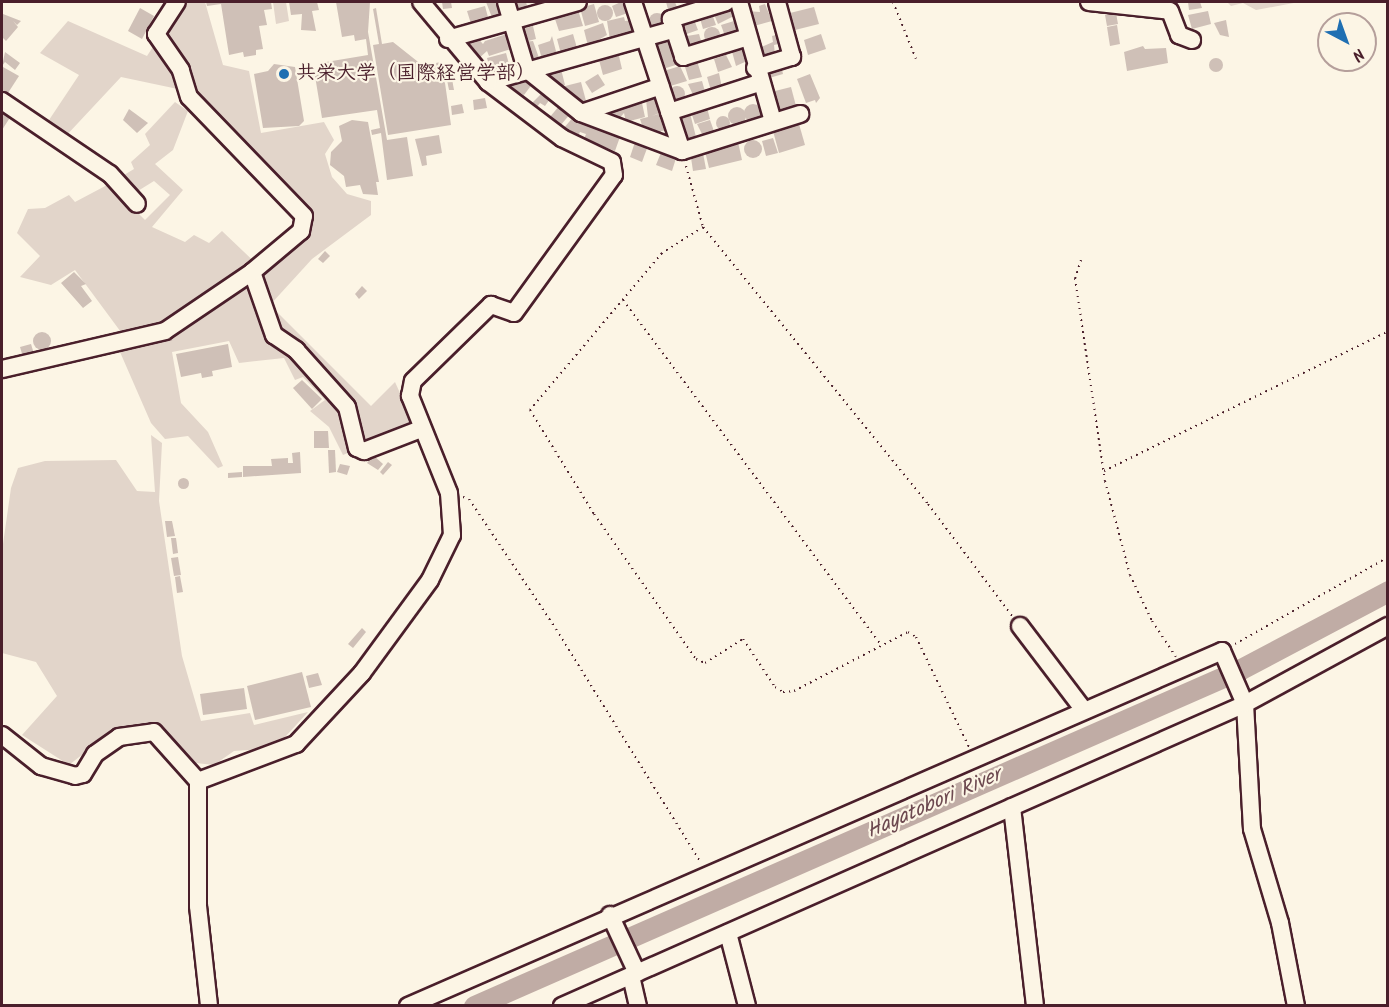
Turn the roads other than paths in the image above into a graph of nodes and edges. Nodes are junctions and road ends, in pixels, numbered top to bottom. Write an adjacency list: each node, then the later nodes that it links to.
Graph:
1 (177, 2): 27 (street)
2 (421, 2): 13 (street)
3 (506, 2): 10 (street)
4 (578, 2): 10 (street)
5 (633, 2): 14 (street)
6 (726, 2): 11 (street)
7 (739, 2): 12 (street)
8 (777, 2): 17 (street)
9 (1089, 2): 15 (street)
10 (512, 20): 13 (street); 16 (street)
11 (675, 30): 12 (street); 14 (street)
12 (748, 37): 17 (street)
13 (448, 39): 18 (street)
14 (645, 39): 16 (street); 19 (street)
15 (1192, 40)
16 (526, 69): 18 (street); 22 (street)
17 (757, 76): 21 (street); 24 (street)
18 (488, 82): 29 (street)
19 (661, 86): 21 (street); 22 (street)
20 (2, 101): 26 (street)
21 (669, 112): 25 (street)
22 (581, 113): 25 (street)
23 (800, 114): 24 (street)
24 (773, 121): 25 (street)
25 (682, 151)
26 (137, 204)
27 (252, 272): 28 (street); 29 (street)
28 (2, 369)
29 (422, 429): 35 (street)
30 (1020, 626): 33 (street)
31 (1388, 626): 32 (street)
32 (1245, 704): 33 (street); 36 (street); 46 (street)
33 (1083, 709): 37 (street)
34 (2, 735): 35 (street)
35 (198, 781): 40 (street)
36 (1012, 807): 38 (street); 45 (street)
37 (610, 915): 39 (street); 41 (street)
38 (728, 933): 39 (street); 44 (street)
39 (634, 975): 42 (street); 43 (street)
40 (209, 1005)
41 (408, 1005)
42 (562, 1005)
43 (638, 1005)
44 (747, 1005)
45 (1035, 1005)
46 (1296, 1005)

